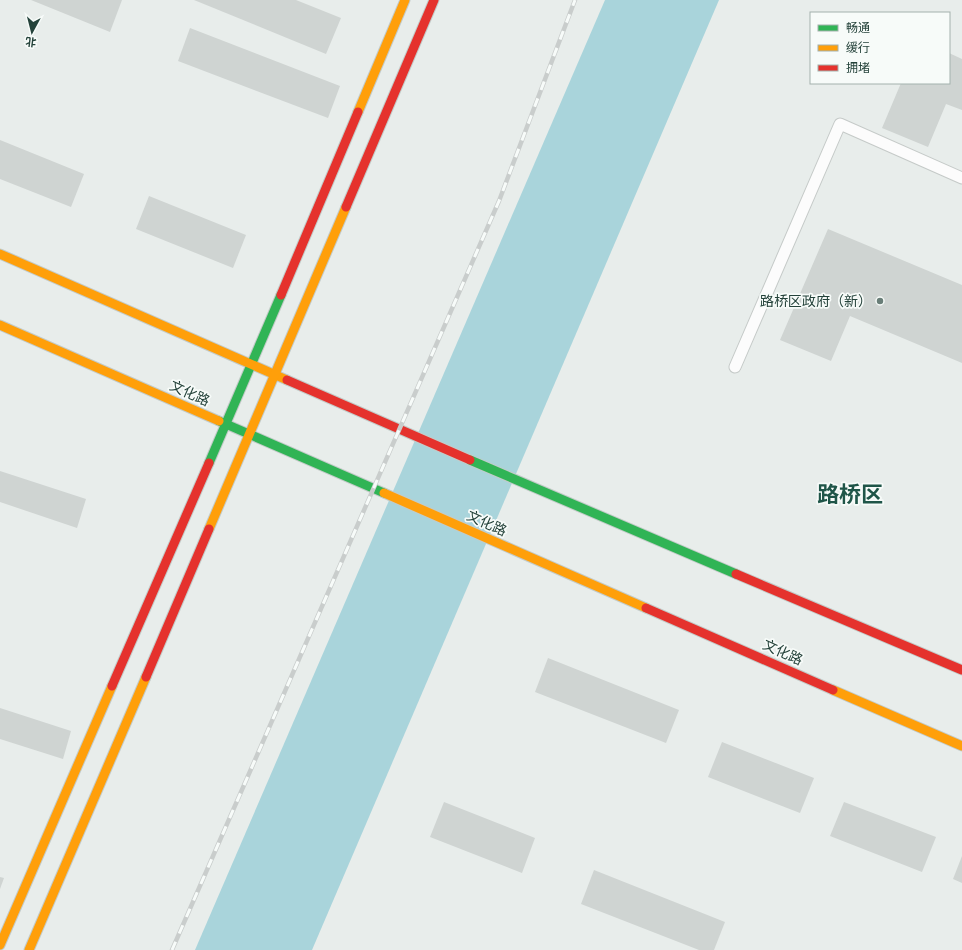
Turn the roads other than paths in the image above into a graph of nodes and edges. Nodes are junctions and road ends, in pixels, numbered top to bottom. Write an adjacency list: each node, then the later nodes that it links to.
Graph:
1 (405, 0): 6 (main road)
2 (434, 0): 8 (main road)
3 (962, 178): 7 (lane)
4 (0, 254): 6 (main road)
5 (0, 325): 9 (main road, 文化路)
6 (252, 364): 8 (main road); 9 (main road)
7 (735, 366)
8 (275, 375): 10 (main road); 11 (main road)
9 (226, 424): 10 (main road, 文化路); 13 (main road)
10 (250, 434): 12 (main road, 文化路); 14 (main road)
11 (962, 670)
12 (962, 746)
13 (0, 945)
14 (29, 950)

